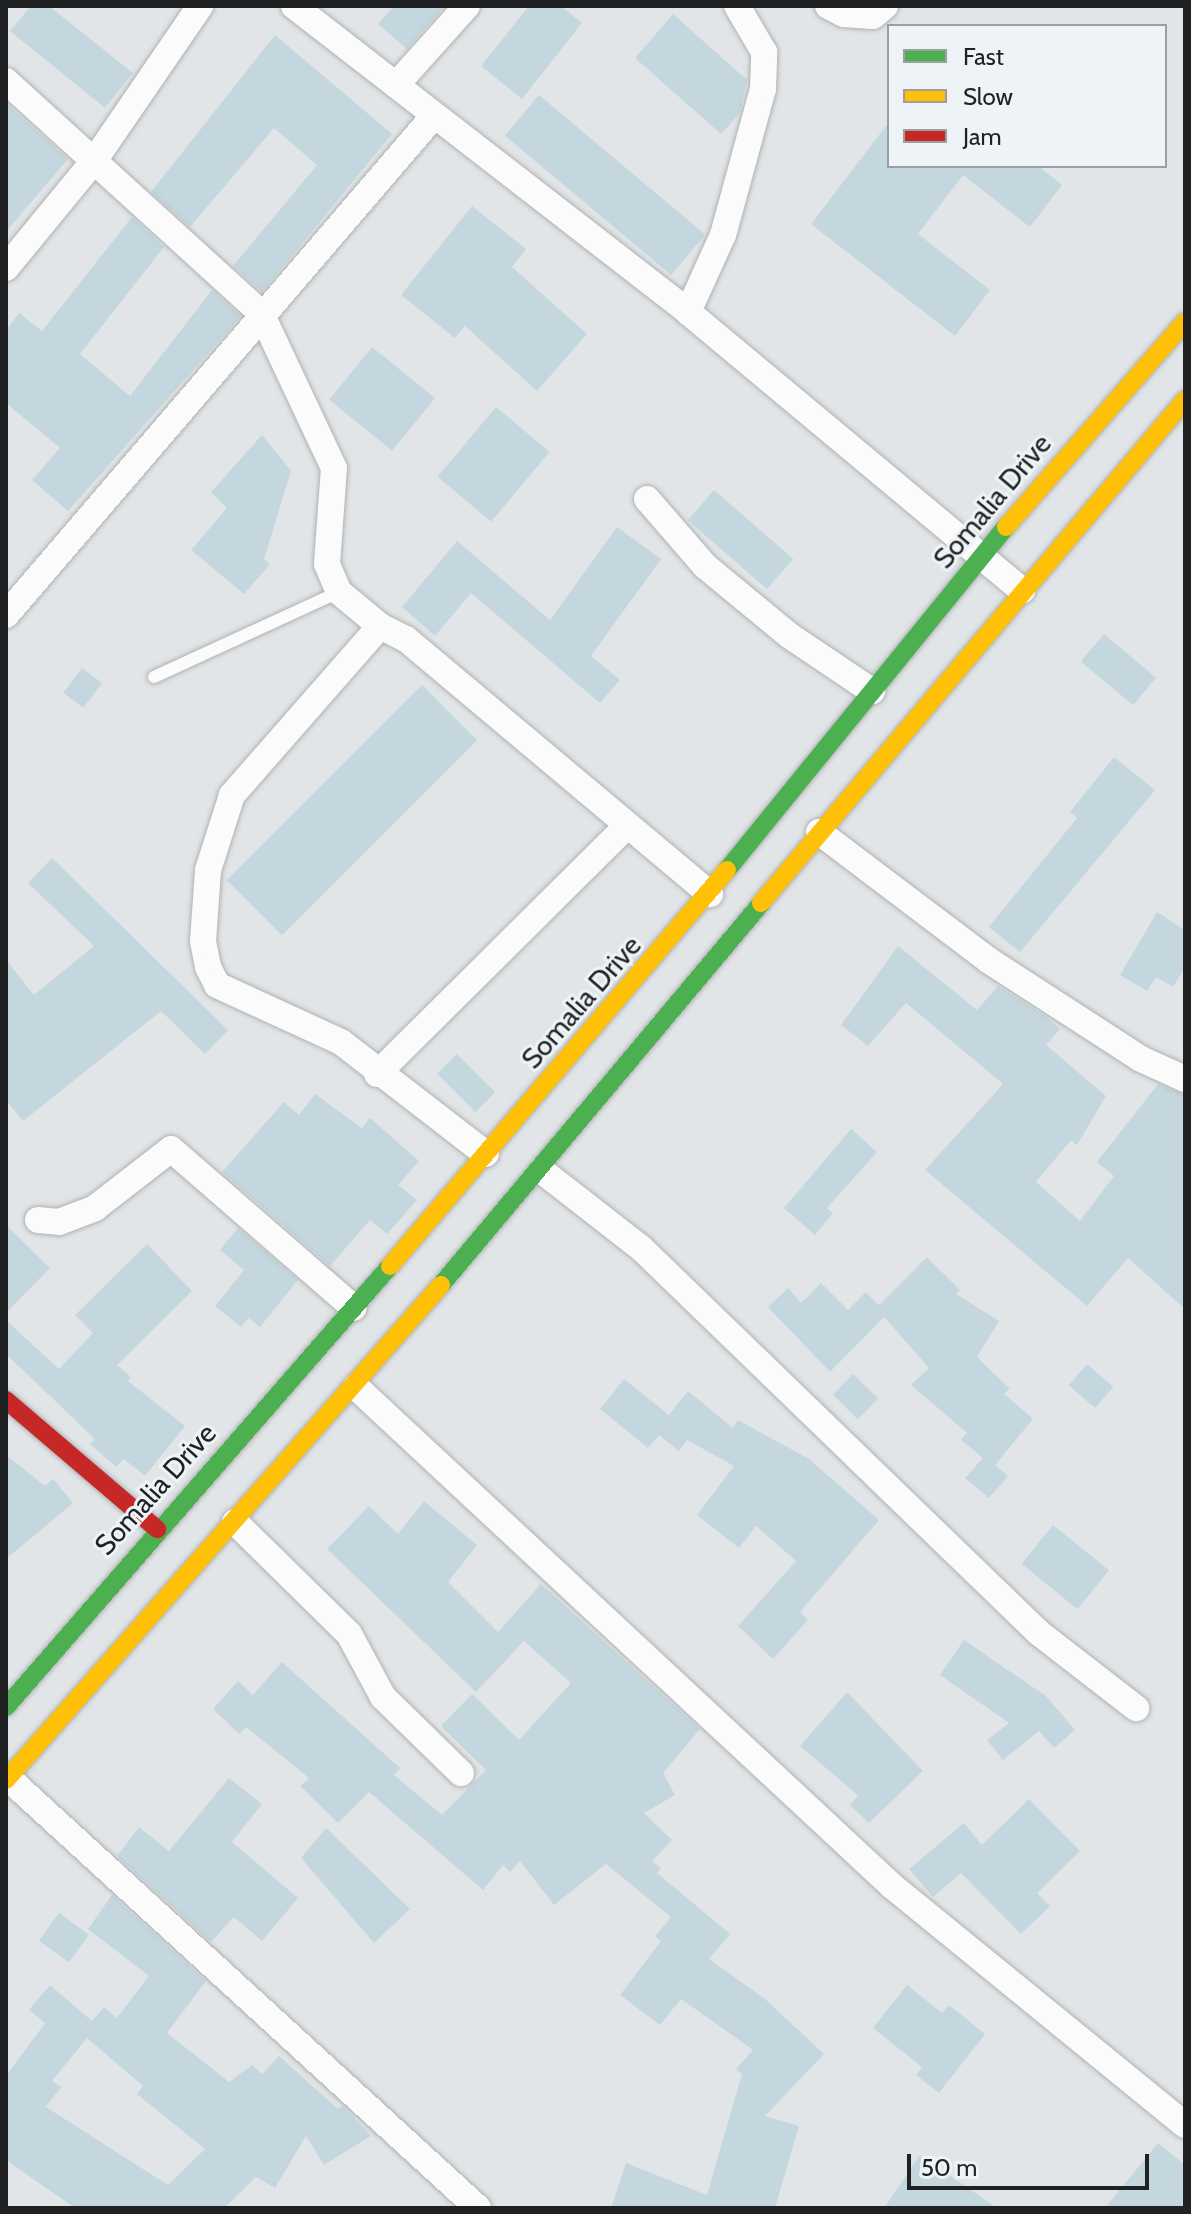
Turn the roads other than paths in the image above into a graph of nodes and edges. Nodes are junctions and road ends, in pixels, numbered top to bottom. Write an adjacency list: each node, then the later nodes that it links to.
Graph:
1 (200, 6): 10 (street)
2 (294, 6): 8 (street)
3 (467, 6): 8 (street)
4 (737, 6): 12 (street)
5 (828, 6): 6 (street)
6 (885, 6)
7 (6, 81): 10 (street)
8 (396, 85): 9 (street)
9 (432, 118): 12 (street); 13 (street)
10 (94, 161): 11 (street); 13 (street)
11 (6, 268)
12 (688, 312): 17 (street)
13 (261, 313): 18 (street); 20 (street)
14 (1185, 322): 17 (main road, Somalia Drive)
15 (1185, 400): 19 (main road)
16 (647, 499): 24 (street)
17 (980, 556): 19 (street); 24 (main road, Somalia Drive)
18 (14, 587): 21 (street)
19 (1022, 590): 26 (main road)
20 (339, 592): 22 (street); 23 (lane)
21 (6, 615)
22 (380, 626): 25 (street); 28 (street)
23 (154, 677)
24 (872, 691): 27 (main road, Somalia Drive)
25 (627, 826): 27 (street); 28 (street)
26 (819, 832): 29 (street); 31 (main road)
27 (710, 894): 30 (main road, Somalia Drive)
28 (377, 1074): 30 (street)
29 (1185, 1079)
30 (486, 1154): 33 (main road, Somalia Drive)
31 (542, 1171): 34 (main road); 39 (street)
32 (38, 1220): 33 (street)
33 (354, 1308): 37 (main road, Somalia Drive)
34 (356, 1387): 36 (main road); 42 (street)
35 (6, 1400): 37 (main road)
36 (235, 1522): 40 (street); 41 (main road)
37 (157, 1529): 38 (main road, Somalia Drive)
38 (6, 1707)
39 (1136, 1708)
40 (461, 1773)
41 (7, 1779): 43 (street)
42 (1185, 2125)
43 (478, 2208)

